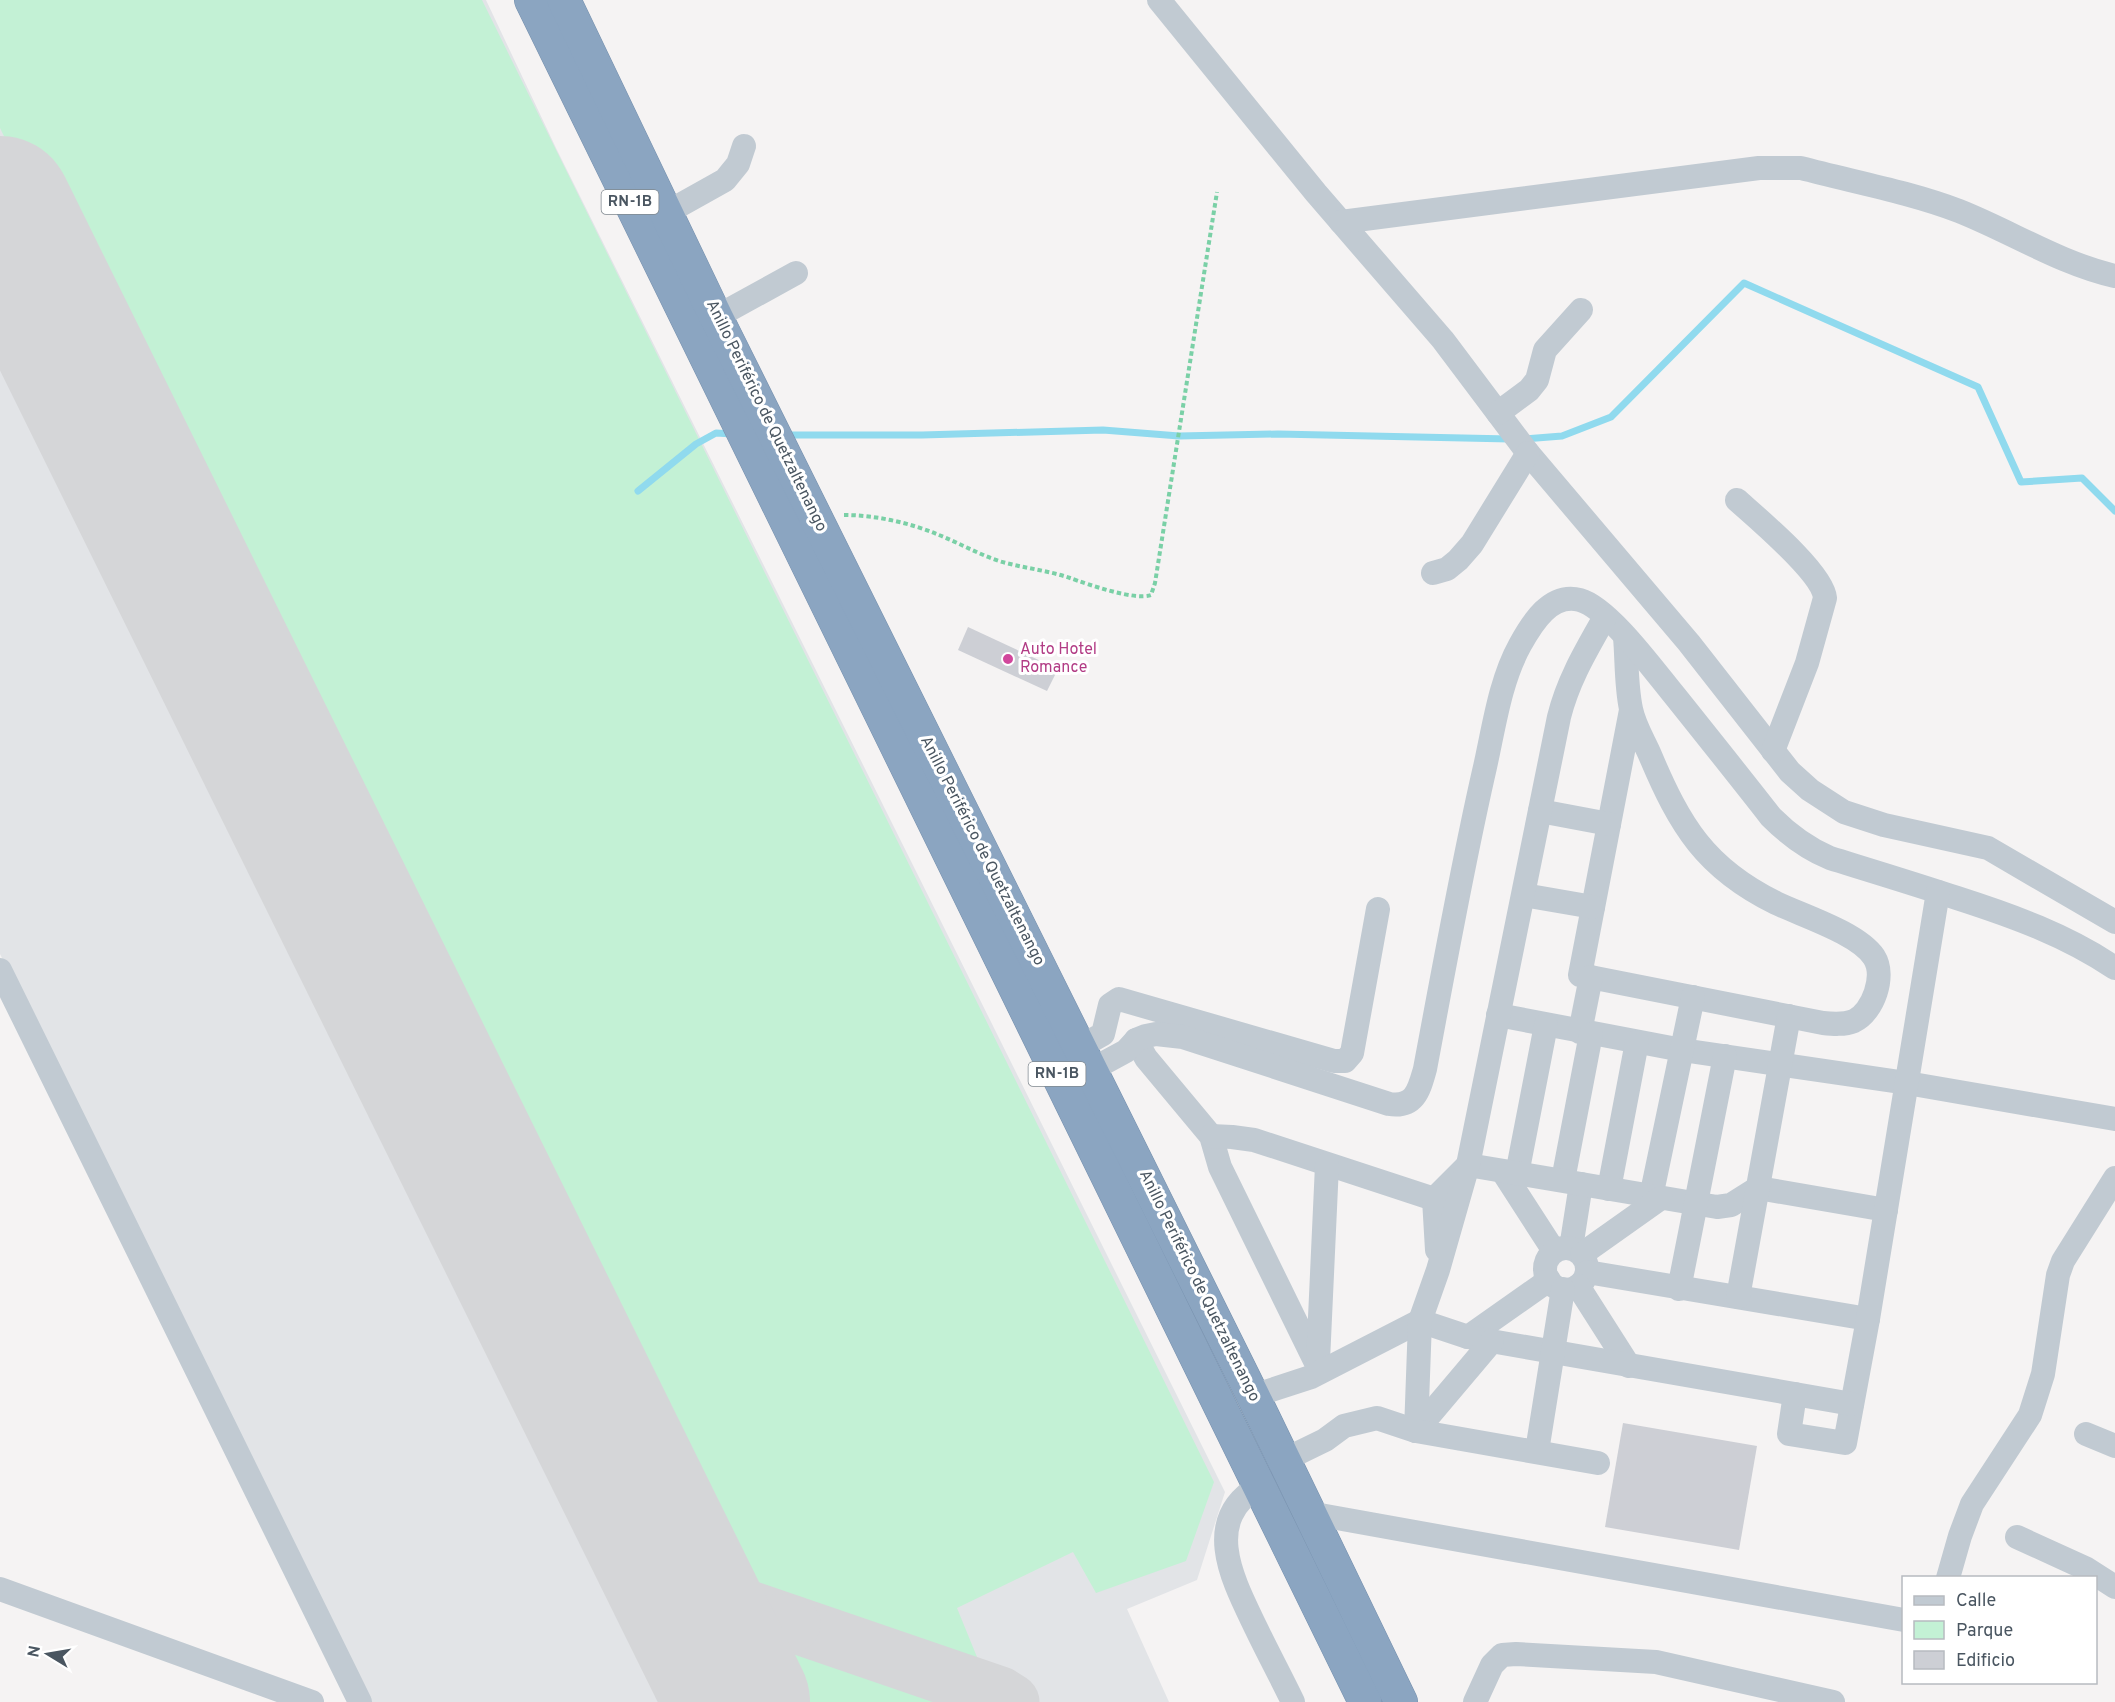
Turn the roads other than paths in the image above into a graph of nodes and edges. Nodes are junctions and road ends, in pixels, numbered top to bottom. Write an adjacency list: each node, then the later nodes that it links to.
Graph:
1 (531, 0): 74 (highway, Anillo Periférico de Quetzaltenango / RN-1B)
2 (564, 0): 5 (highway, Anillo Periférico de Quetzaltenango / RN-1B)
3 (1159, 0): 6 (street)
4 (744, 146): 5 (street)
5 (666, 213): 10 (highway, Anillo Periférico de Quetzaltenango / RN-1B)
6 (1341, 222): 8 (street); 11 (street)
7 (796, 273): 10 (street)
8 (2115, 276)
9 (1581, 310): 11 (street)
10 (716, 317): 38 (highway, Anillo Periférico de Quetzaltenango / RN-1B)
11 (1502, 417): 12 (street)
12 (1528, 453): 14 (street); 18 (street)
13 (1737, 500): 18 (street)
14 (1433, 573)
15 (1605, 616): 16 (street); 19 (street); 34 (street)
16 (1625, 637): 17 (street); 21 (street)
17 (1631, 710): 20 (street); 31 (street)
18 (1773, 752): 25 (street)
19 (1540, 811): 20 (street); 22 (street)
20 (1609, 824): 23 (street)
21 (1938, 892): 26 (street); 40 (street)
22 (1524, 895): 23 (street); 30 (street)
23 (1593, 907): 28 (street)
24 (1377, 909): 38 (street)
25 (2115, 922)
26 (2115, 968)
27 (0, 970): 82 (street)
28 (1591, 977): 29 (street); 33 (street)
29 (1693, 997): 31 (street); 36 (street)
30 (1498, 1015): 32 (street); 44 (street)
31 (1789, 1016): 39 (street)
32 (1546, 1025): 33 (street); 45 (street)
33 (1586, 1033): 35 (street); 47 (street)
34 (1136, 1040): 38 (street); 42 (street)
35 (1636, 1042): 36 (street); 49 (street)
36 (1682, 1050): 37 (street); 50 (street)
37 (1725, 1056): 39 (street); 52 (street)
38 (1086, 1058): 66 (highway, Anillo Periférico de Quetzaltenango / RN-1B)
39 (1780, 1065): 40 (street); 48 (street)
40 (1907, 1083): 41 (street); 53 (street)
41 (2115, 1119)
42 (1211, 1136): 43 (street); 64 (street)
43 (1327, 1165): 51 (street); 64 (street)
44 (1468, 1165): 45 (street); 51 (street); 55 (street)
45 (1510, 1173): 47 (street); 54 (street)
46 (2115, 1178): 77 (street)
47 (1572, 1182): 49 (street); 54 (street)
48 (1758, 1188): 52 (street); 53 (street); 57 (street)
49 (1609, 1190): 50 (street)
50 (1656, 1197): 52 (street); 54 (street)
51 (1434, 1198): 55 (street)
52 (1697, 1204): 56 (street)
53 (1886, 1210): 58 (street)
54 (1569, 1269): 56 (street); 60 (street); 62 (street); 63 (street)
55 (1438, 1270): 59 (street)
56 (1679, 1289): 57 (street)
57 (1738, 1297): 58 (street)
58 (1868, 1319): 67 (street)
59 (1420, 1321): 60 (street); 64 (street); 68 (street)
60 (1468, 1337): 61 (street)
61 (1492, 1341): 62 (street); 68 (street)
62 (1554, 1352): 63 (street); 71 (street)
63 (1629, 1366): 65 (street)
64 (1319, 1367): 66 (street)
65 (1795, 1394): 67 (street); 67 (street)
66 (1253, 1396): 72 (highway, Anillo Periférico de Quetzaltenango / RN-1B)
67 (1852, 1404)
68 (1416, 1431): 71 (street); 72 (street)
69 (2086, 1434): 70 (street)
70 (2115, 1446)
71 (1537, 1451): 73 (street)
72 (1284, 1460): 75 (highway, Anillo Periférico de Quetzaltenango / RN-1B)
73 (1598, 1463)
74 (1258, 1486): 83 (street); 84 (highway, Anillo Periférico de Quetzaltenango / RN-1B)
75 (1309, 1513): 80 (street); 85 (highway, Anillo Periférico de Quetzaltenango / RN-1B)
76 (2017, 1537): 78 (street)
77 (1949, 1576)
78 (2115, 1587)
79 (0, 1589): 81 (street)
80 (1902, 1620)
81 (312, 1702)
82 (360, 1702)
83 (1293, 1702)
84 (1365, 1702)
85 (1401, 1702)
86 (1475, 1702): 87 (street)
87 (1833, 1702)

